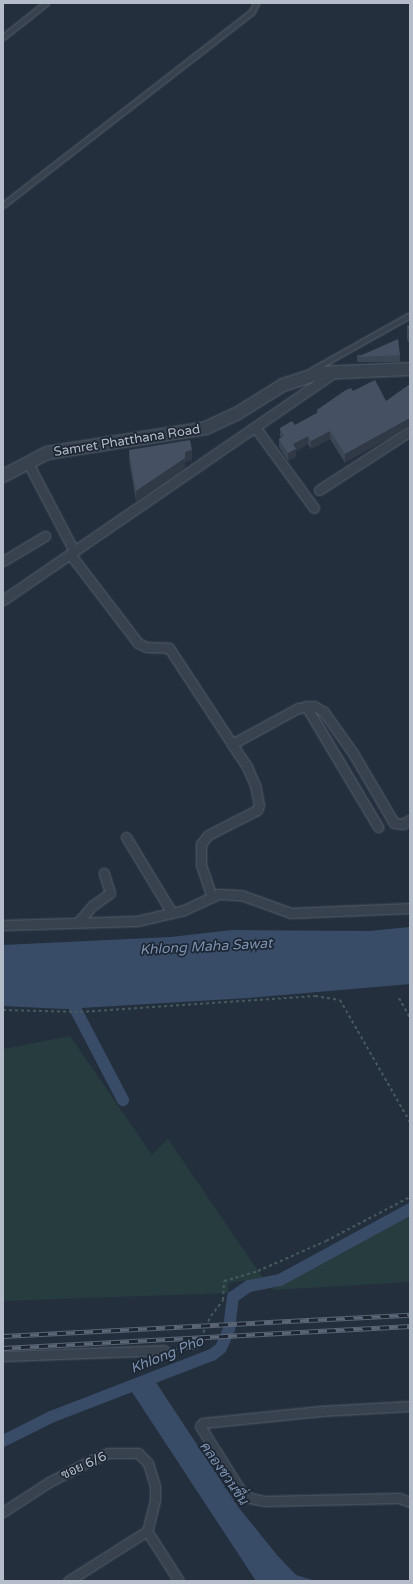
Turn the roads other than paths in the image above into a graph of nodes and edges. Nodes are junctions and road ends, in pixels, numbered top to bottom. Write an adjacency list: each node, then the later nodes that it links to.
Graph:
1 (46, 3): 3 (lane)
2 (256, 3): 4 (lane)
3 (3, 37)
4 (3, 205)
5 (410, 315): 8 (lane)
6 (410, 369): 7 (street, Samret Phatthana Road)
7 (335, 372): 8 (street, Samret Phatthana Road); 9 (street)
8 (301, 378): 11 (street, Samret Phatthana Road)
9 (255, 427): 14 (street); 16 (street)
10 (410, 431): 13 (street)
11 (28, 463): 12 (street, Samret Phatthana Road); 16 (street)
12 (3, 476)
13 (319, 490)
14 (314, 508)
15 (45, 536): 17 (street)
16 (72, 553): 18 (street); 20 (street)
17 (3, 560)
18 (3, 600)
19 (306, 706): 20 (street); 21 (street); 22 (street)
20 (232, 744): 25 (street)
21 (409, 820)
22 (378, 827)
23 (126, 837): 27 (street)
24 (104, 873): 28 (street)
25 (212, 897): 26 (street); 27 (street)
26 (410, 908)
27 (172, 913): 28 (street)
28 (79, 921): 29 (street)
29 (3, 925)
30 (164, 1350): 31 (street)
31 (3, 1356)
32 (410, 1406): 33 (street)
33 (410, 1502)
34 (3, 1512): 35 (street, ซอย 6/6)
35 (147, 1531): 36 (street); 37 (street)
36 (68, 1581)
37 (179, 1581)

